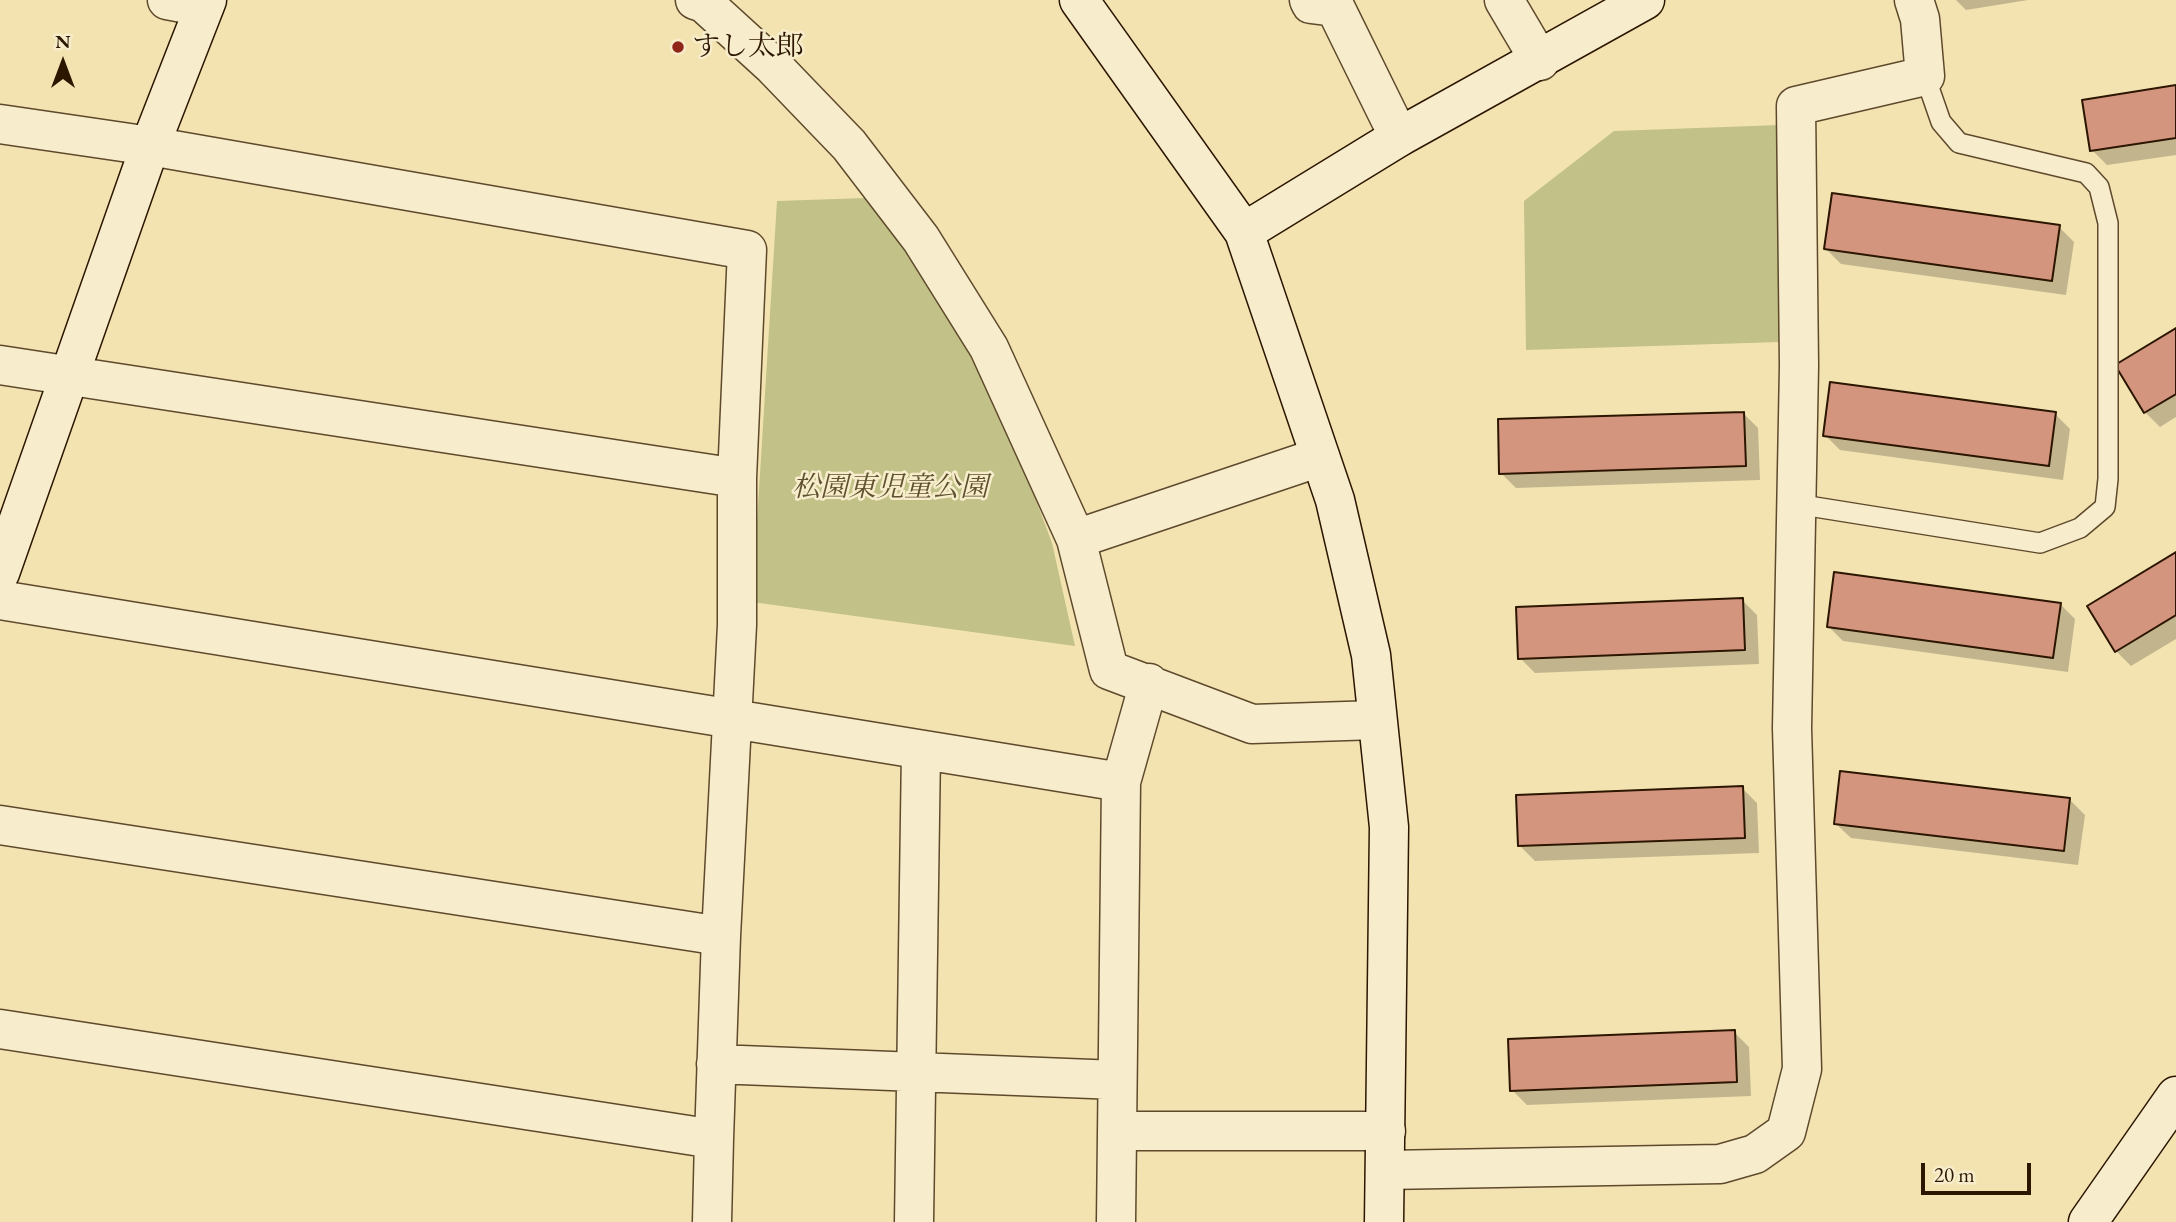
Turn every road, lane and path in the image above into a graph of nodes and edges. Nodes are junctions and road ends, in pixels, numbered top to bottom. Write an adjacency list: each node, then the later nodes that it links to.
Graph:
1 (167, 0): 8 (street)
2 (1079, 0): 14 (street)
3 (1309, 0): 12 (street)
4 (1504, 0): 9 (street)
5 (1645, 0): 9 (street)
6 (1914, 0): 10 (street)
7 (702, 1): 20 (street)
8 (205, 3): 13 (street)
9 (1540, 61): 12 (street)
10 (1925, 76): 19 (street); 19 (lane)
11 (0, 124): 13 (street)
12 (1399, 137): 14 (street)
13 (150, 146): 16 (street); 18 (street)
14 (1244, 232): 17 (street)
15 (0, 365): 16 (street)
16 (69, 377): 18 (street); 21 (street)
17 (1320, 457): 20 (street); 25 (street)
18 (737, 478): 24 (street)
19 (1796, 504): 38 (street)
20 (1076, 538): 23 (street)
21 (0, 573)
22 (0, 600): 24 (street)
23 (1149, 683): 25 (street); 27 (street)
24 (733, 719): 26 (street); 29 (street)
25 (1377, 719): 36 (street)
26 (921, 750): 27 (street); 32 (street)
27 (1121, 782): 33 (street)
28 (0, 825): 29 (street)
29 (720, 936): 31 (street)
30 (0, 1029): 37 (street)
31 (716, 1064): 32 (street); 37 (street)
32 (916, 1073): 33 (street); 40 (street)
33 (1117, 1080): 35 (street)
34 (2176, 1096): 43 (street)
35 (1117, 1131): 36 (street); 41 (street)
36 (1386, 1131): 38 (street)
37 (714, 1139): 39 (street)
38 (1386, 1170): 42 (street)
39 (712, 1222)
40 (914, 1222)
41 (1116, 1222)
42 (1384, 1222)
43 (2088, 1222)

